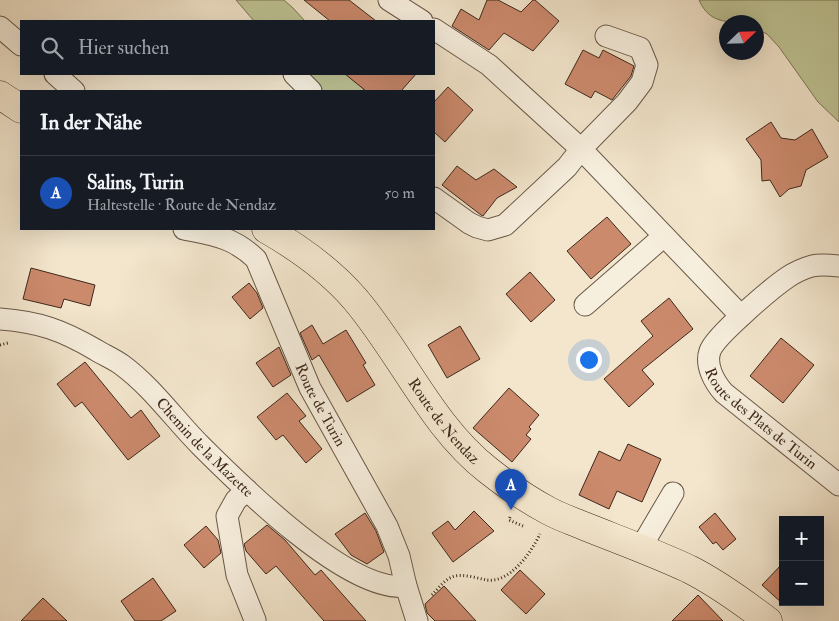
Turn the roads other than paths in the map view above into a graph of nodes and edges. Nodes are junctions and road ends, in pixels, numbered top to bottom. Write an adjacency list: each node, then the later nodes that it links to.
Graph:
1 (389, 0): 2 (street)
2 (420, 20)
3 (0, 27): 6 (street)
4 (435, 30): 13 (street)
5 (606, 36): 13 (street)
6 (20, 44)
7 (56, 75): 9 (street)
8 (295, 75): 10 (street)
9 (73, 90)
10 (310, 90)
11 (0, 95): 12 (main road)
12 (20, 108)
13 (581, 149): 14 (street); 17 (street)
14 (435, 199)
15 (189, 230): 26 (street, Route de Turin)
16 (268, 230): 25 (main road, Route de Nendaz)
17 (664, 236): 19 (street); 20 (street)
18 (839, 266): 20 (street, Route des Plats de Turin)
19 (585, 305)
20 (741, 316): 22 (street, Route des Plats de Turin)
21 (0, 319): 23 (street, Chemin de la Mazette)
22 (839, 486)
23 (247, 490): 26 (street, Chemin de la Mazette); 27 (street)
24 (673, 493): 25 (street)
25 (640, 549): 29 (main road, Route de Nendaz)
26 (406, 586): 28 (street, Route de Turin)
27 (255, 620)
28 (417, 621)
29 (768, 621)

